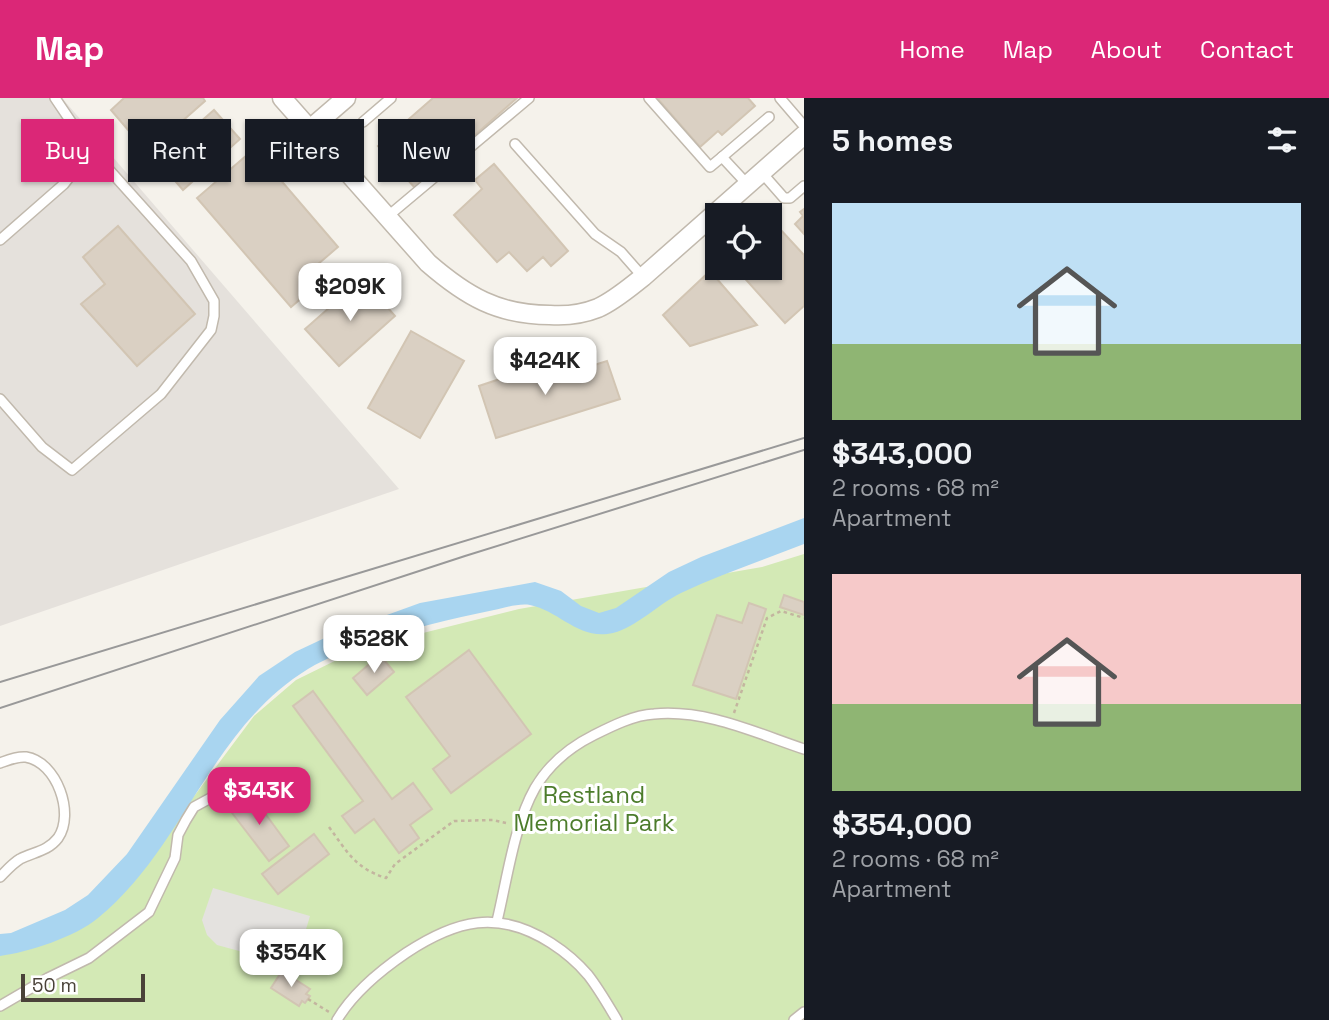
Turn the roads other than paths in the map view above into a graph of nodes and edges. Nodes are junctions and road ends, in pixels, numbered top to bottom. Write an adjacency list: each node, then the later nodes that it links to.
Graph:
1 (55, 98): 9 (lane)
2 (282, 98): 10 (street)
3 (346, 98): 11 (street)
4 (391, 98): 12 (lane)
5 (528, 98): 24 (lane)
6 (649, 98): 16 (lane)
7 (780, 98): 13 (lane)
8 (769, 117): 16 (lane)
9 (69, 119)
10 (300, 119)
11 (322, 119)
12 (364, 121)
13 (804, 126)
14 (804, 135): 17 (street)
15 (515, 145): 27 (lane)
16 (722, 157): 21 (lane)
17 (762, 173): 21 (street); 22 (lane)
18 (114, 175): 28 (lane)
19 (66, 182): 26 (lane)
20 (356, 182): 24 (street)
21 (748, 185): 23 (street)
22 (804, 186)
23 (733, 203)
24 (387, 217): 27 (street)
25 (705, 232): 27 (street)
26 (0, 240)
27 (643, 277)
28 (0, 399)
29 (804, 750): 33 (lane)
30 (0, 763): 32 (lane)
31 (229, 788): 34 (lane)
32 (0, 877)
33 (497, 921): 36 (lane); 37 (lane)
34 (0, 1006)
35 (804, 1012): 38 (lane)
36 (337, 1020)
37 (617, 1020)
38 (794, 1020)

